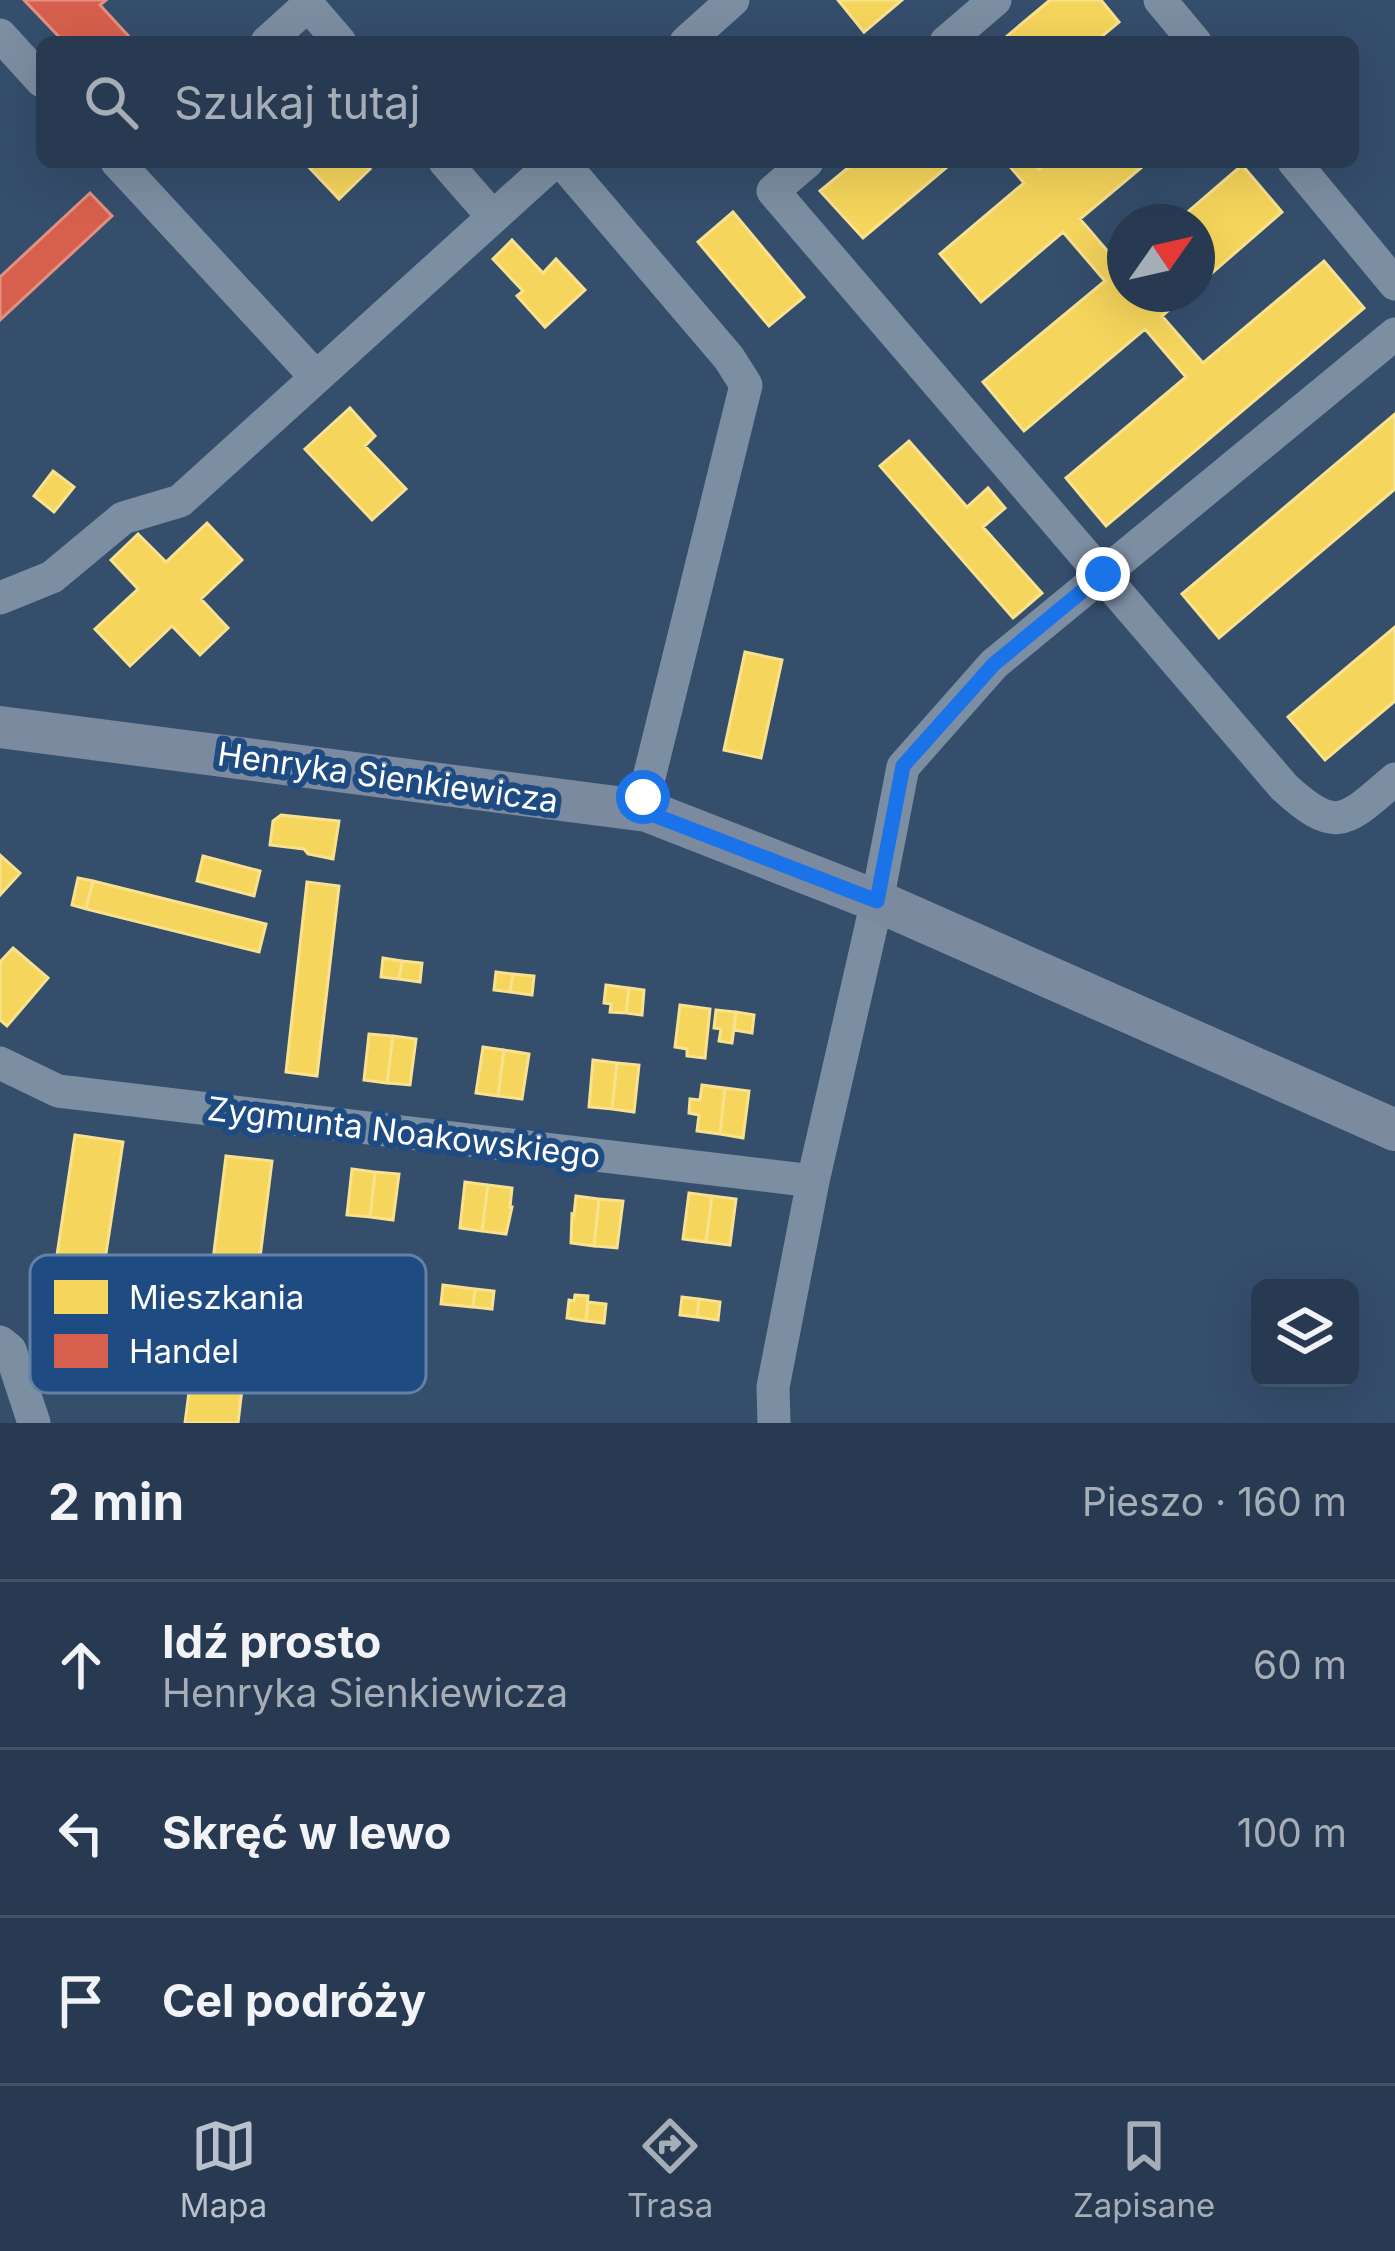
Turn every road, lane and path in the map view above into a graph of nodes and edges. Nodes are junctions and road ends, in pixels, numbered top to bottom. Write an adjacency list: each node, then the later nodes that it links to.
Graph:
1 (995, 0): 9 (street)
2 (1160, 0): 10 (street)
3 (310, 3): 6 (street); 7 (street)
4 (714, 6): 8 (street)
5 (0, 35): 11 (street)
6 (274, 36)
7 (335, 36)
8 (691, 36)
9 (953, 36)
10 (1190, 36)
11 (36, 74)
12 (129, 168): 21 (street)
13 (450, 168): 18 (street)
14 (551, 168): 18 (street)
15 (563, 168): 26 (street)
16 (800, 168): 22 (street)
17 (1299, 168): 19 (street)
18 (493, 217): 21 (street)
19 (1395, 284)
20 (1395, 334): 22 (street)
21 (315, 376): 23 (street)
22 (1103, 574): 25 (street); 27 (street)
23 (0, 598)
24 (0, 727): 26 (main road, Henryka Sienkiewicza)
25 (1395, 779)
26 (641, 810): 27 (main road, Henryka Sienkiewicza)
27 (877, 901): 29 (main road, Henryka Sienkiewicza); 30 (street)
28 (0, 1063): 30 (street, Zygmunta Noakowskiego)
29 (1395, 1130)
30 (813, 1180): 33 (street)
31 (0, 1342): 32 (street)
32 (34, 1423)
33 (774, 1423)

